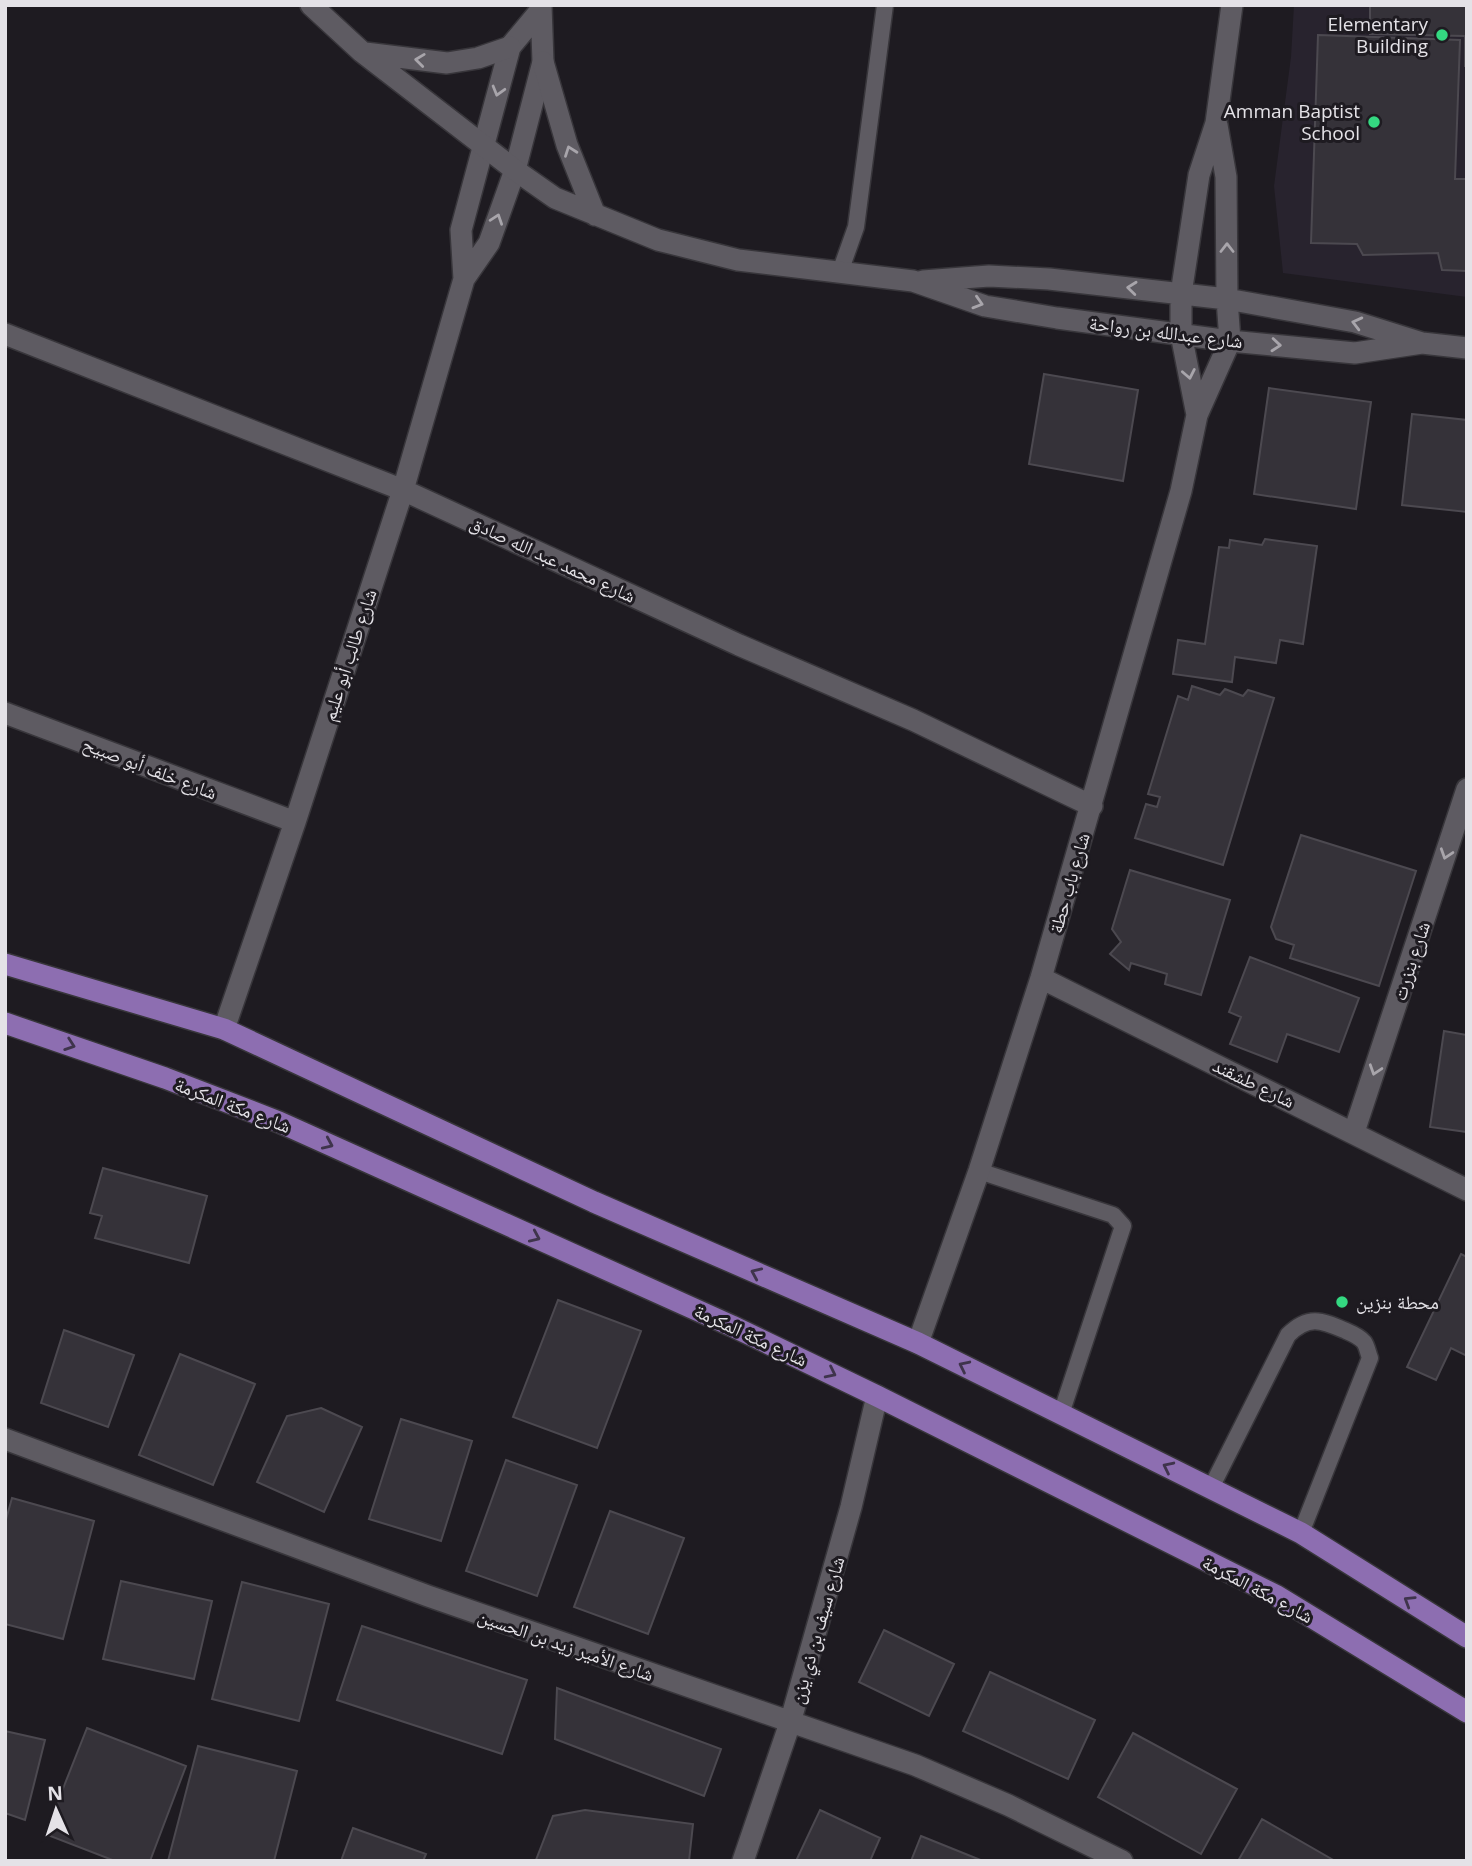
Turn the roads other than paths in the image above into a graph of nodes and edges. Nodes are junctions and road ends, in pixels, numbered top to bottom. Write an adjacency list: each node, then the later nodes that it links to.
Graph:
1 (311, 5): 6 (street, شارع عبدالله بن رواحة)
2 (885, 5): 12 (lane)
3 (1233, 5): 8 (street)
4 (541, 8): 5 (street, شارع طالب أبو عليم); 7 (street, شارع طالب أبو عليم)
5 (510, 47): 6 (street, one-way to 6); 9 (street, شارع طالب أبو عليم, one-way to 9)
6 (362, 52): 9 (street, شارع عبدالله بن رواحة)
7 (542, 62): 10 (street, شارع طالب أبو عليم); 11 (street, one-way to 7)
8 (1216, 123): 15 (street, شارع باب حطة); 16 (street, one-way to 8)
9 (482, 146): 10 (street, شارع عبدالله بن رواحة); 13 (street, شارع طالب أبو عليم)
10 (515, 170): 11 (street, شارع عبدالله بن رواحة); 13 (street, شارع طالب أبو عليم, one-way to 10)
11 (595, 215): 12 (street, شارع عبدالله بن رواحة)
12 (840, 272): 14 (street, شارع عبدالله بن رواحة)
13 (464, 279): 23 (street, شارع طالب أبو عليم)
14 (914, 281): 15 (street, شارع عبدالله بن رواحة, one-way to 14); 18 (street, شارع عبدالله بن رواحة, one-way to 18)
15 (1181, 294): 16 (street, شارع عبدالله بن رواحة); 18 (street, شارع باب حطة)
16 (1227, 299): 19 (street); 20 (street, شارع عبدالله بن رواحة, one-way to 16)
17 (5, 334): 23 (street, شارع محمد عبد الله صادق)
18 (1181, 334): 19 (street, شارع عبدالله بن رواحة); 22 (street, شارع باب حطة, one-way to 22)
19 (1230, 341): 20 (street, شارع عبدالله بن رواحة, one-way to 20); 22 (street, شارع باب حطة)
20 (1422, 343): 21 (street, شارع عبدالله بن رواحة)
21 (1467, 348)
22 (1197, 415): 26 (street, شارع باب حطة)
23 (403, 490): 26 (street, شارع محمد عبد الله صادق); 27 (street, شارع طالب أبو عليم)
24 (5, 713): 27 (street, شارع خلف أبو صبيح)
25 (1467, 789): 32 (street, شارع بنزرت, one-way to 32)
26 (1092, 806): 29 (street, شارع باب حطة)
27 (295, 822): 31 (street, شارع طالب أبو عليم)
28 (5, 964): 31 (main road)
29 (1041, 978): 32 (street, شارع طشقند); 33 (street, شارع باب حطة)
30 (5, 1023): 36 (main road, شارع مكة المكرمة, one-way to 36)
31 (224, 1028): 35 (main road, one-way to 31)
32 (1354, 1132): 34 (street, شارع طشقند)
33 (979, 1171): 35 (street, شارع باب حطة); 37 (lane)
34 (1467, 1190)
35 (918, 1343): 37 (main road, one-way to 35)
36 (877, 1395): 42 (main road, شارع مكة المكرمة); 43 (street, شارع سيف بن ذي يزن)
37 (1061, 1414): 39 (main road, one-way to 37)
38 (5, 1439): 43 (street, شارع الأمير زيد بن الحسين)
39 (1211, 1488): 40 (main road); 40 (lane)
40 (1301, 1533): 41 (main road, one-way to 40)
41 (1467, 1637)
42 (1467, 1712)
43 (790, 1723): 44 (street, شارع سيف بن ذي يزن); 45 (street, شارع الأمير زيد بن الحسين)
44 (743, 1861)
45 (1122, 1861)

